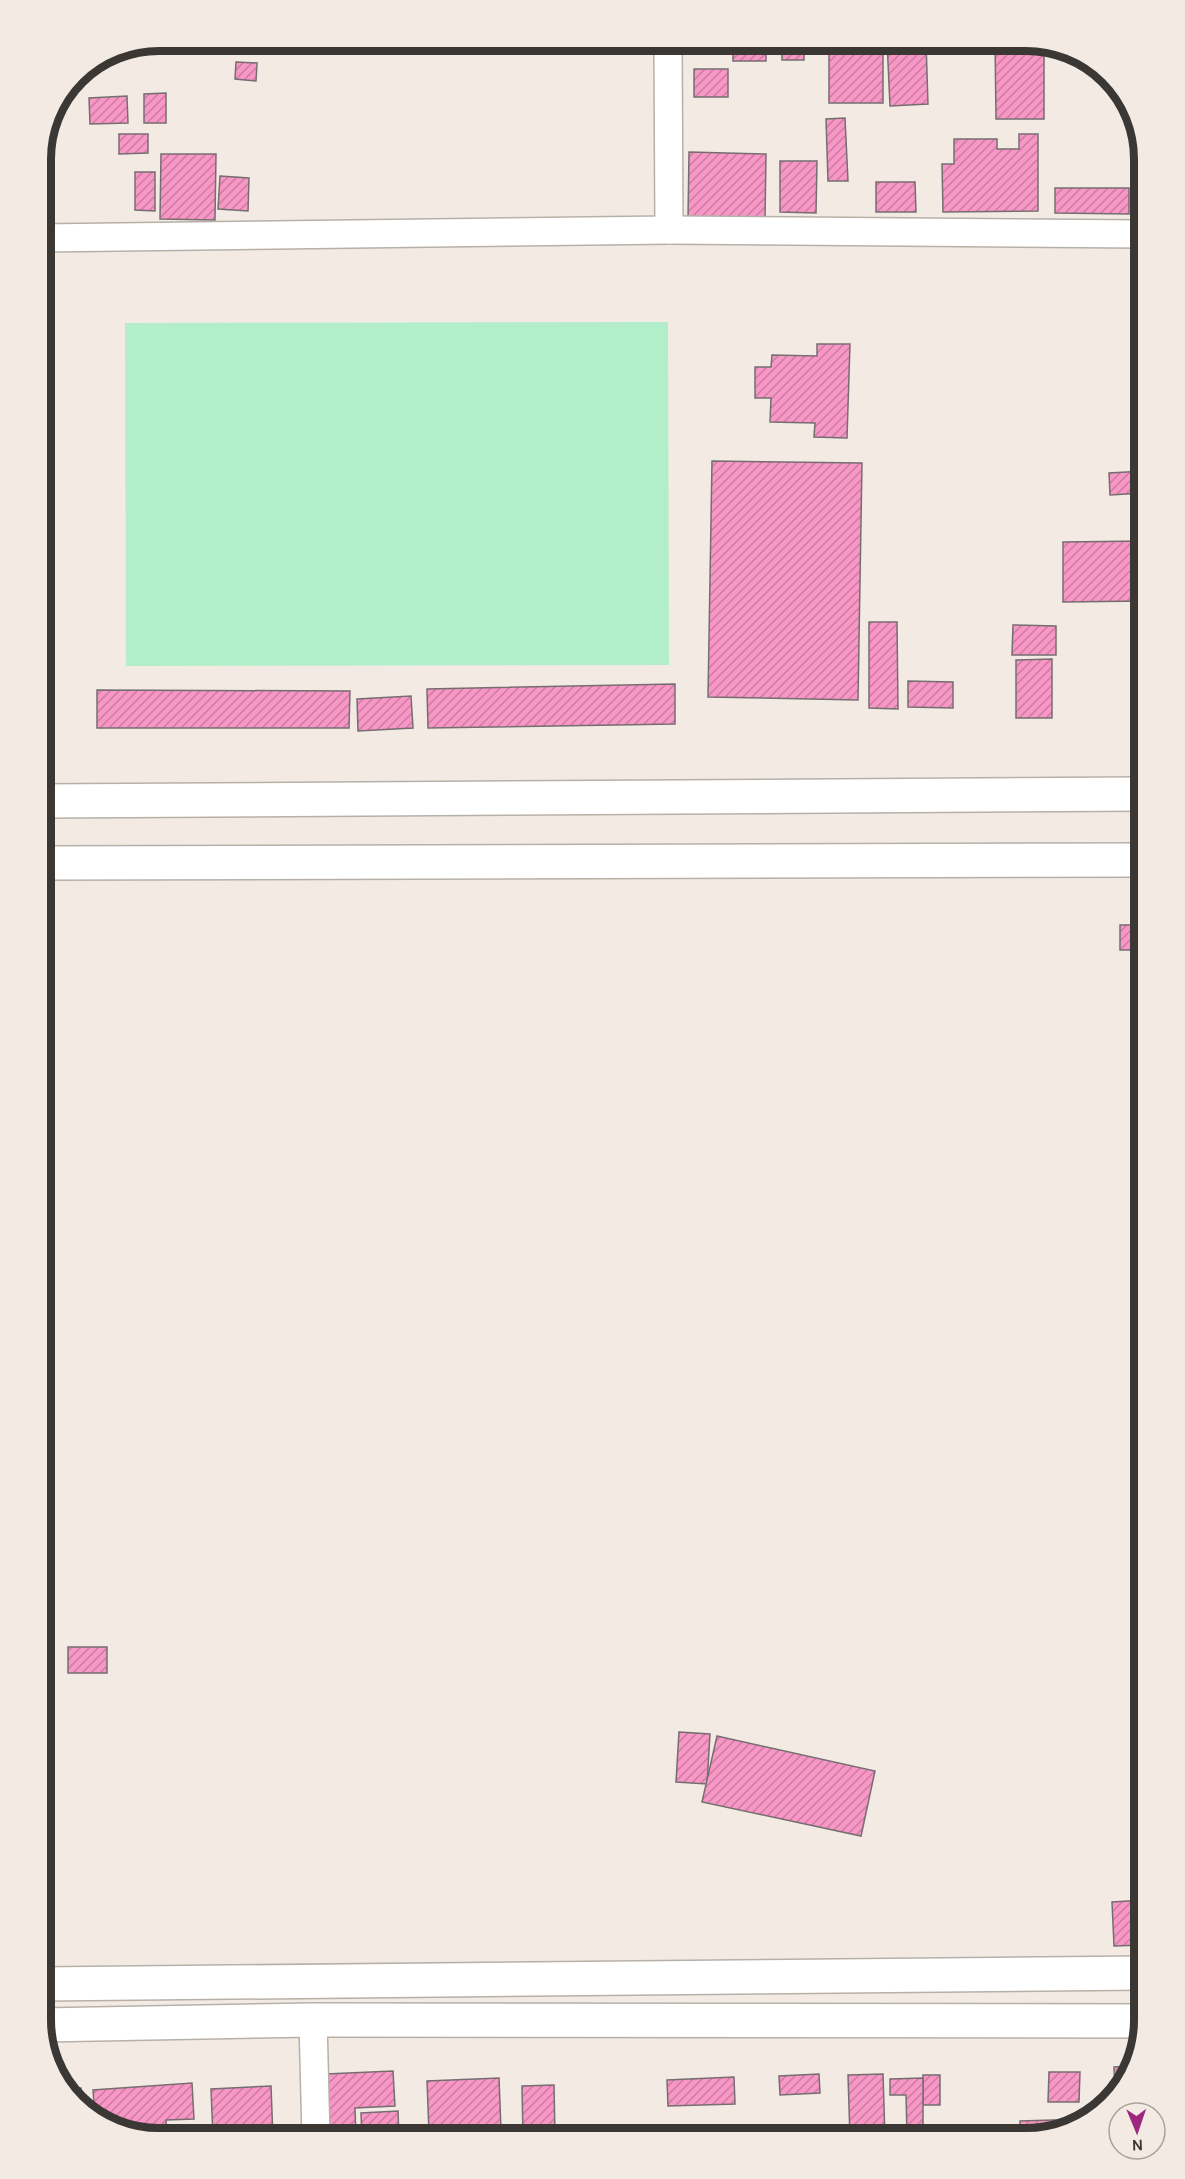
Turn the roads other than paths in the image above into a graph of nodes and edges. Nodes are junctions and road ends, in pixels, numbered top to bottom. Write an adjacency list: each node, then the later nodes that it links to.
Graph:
1 (668, 51): 2 (street)
2 (669, 230): 3 (street); 4 (street)
3 (1134, 234)
4 (51, 238)
5 (1134, 794): 6 (main road)
6 (51, 801)
7 (1134, 860): 8 (main road)
8 (51, 863)
9 (1134, 1973): 10 (main road)
10 (510, 1978): 11 (main road); 13 (main road)
11 (51, 1984)
12 (313, 2020): 13 (main road); 15 (main road); 16 (street)
13 (510, 2020): 14 (main road)
14 (1134, 2021)
15 (51, 2025)
16 (316, 2128)

